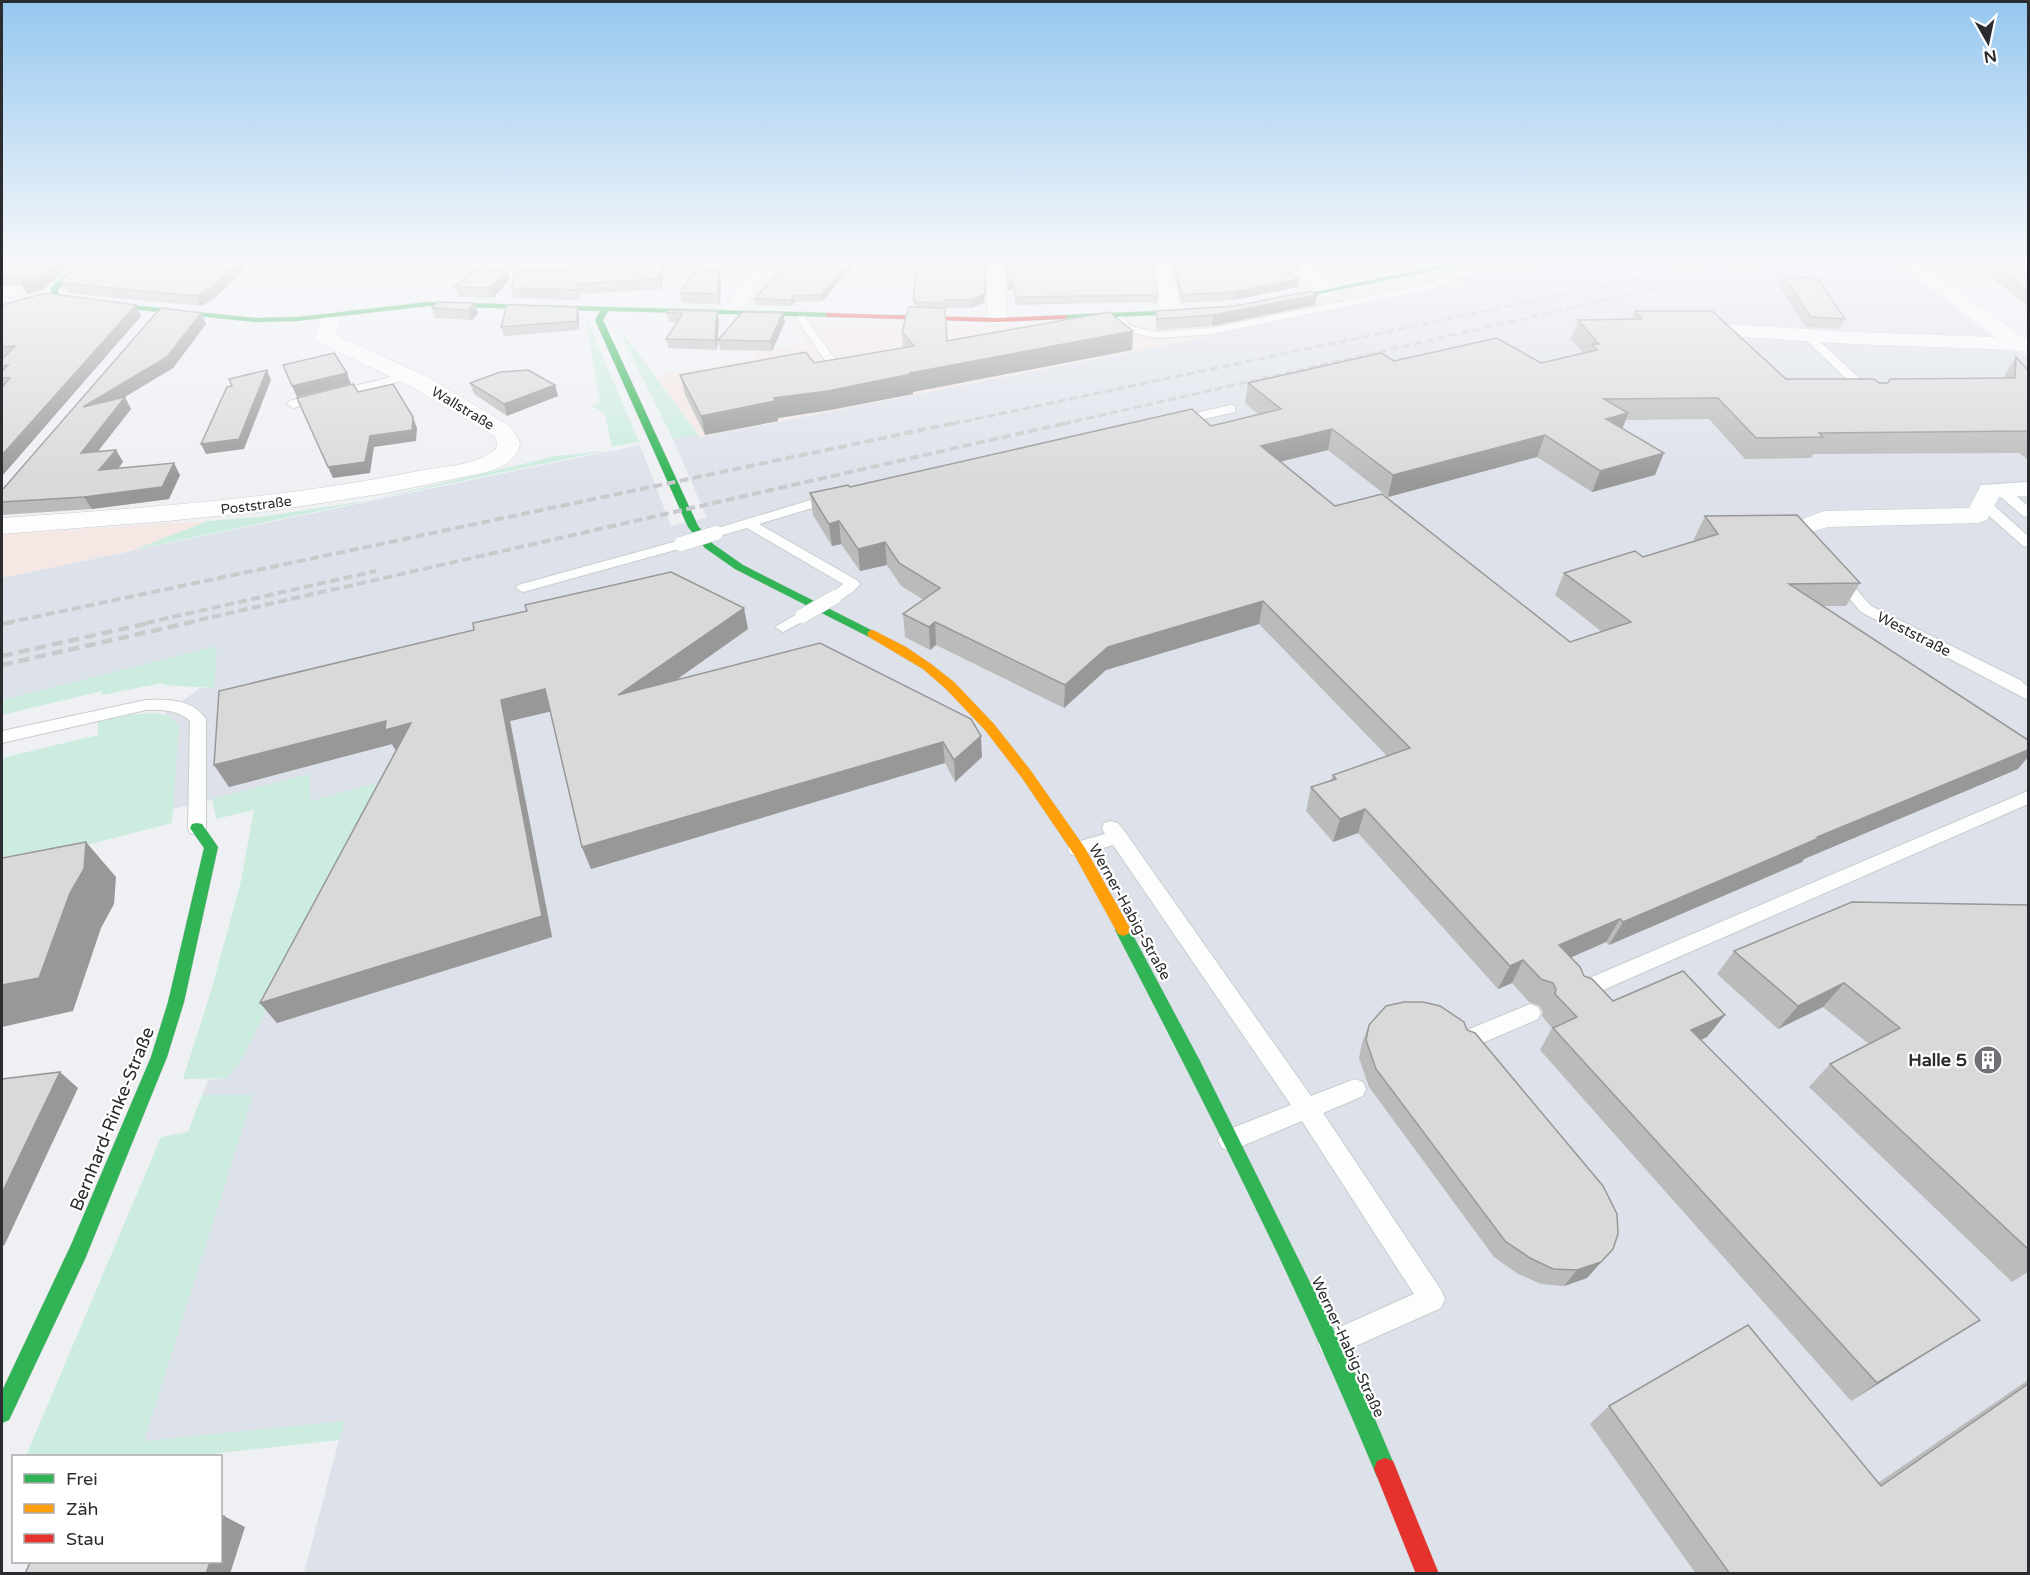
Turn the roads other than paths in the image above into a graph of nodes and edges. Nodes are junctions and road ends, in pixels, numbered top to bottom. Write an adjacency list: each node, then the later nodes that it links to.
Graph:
1 (325, 336): 9 (street, Wallstraße)
2 (606, 336): 30 (street, Werner-Habig-Straße)
3 (811, 336): 8 (lane)
4 (1808, 336): 10 (lane)
5 (1819, 336): 7 (street)
6 (2011, 336): 7 (street)
7 (2025, 346)
8 (838, 372)
9 (405, 375): 11 (lane); 14 (street, Wallstraße)
10 (1872, 398)
11 (293, 404)
12 (1231, 409): 13 (lane)
13 (1161, 424)
14 (505, 453): 20 (street, Poststraße)
15 (2028, 489): 17 (street)
16 (846, 494): 19 (lane)
17 (1993, 497): 18 (lane); 21 (street); 22 (lane)
18 (2028, 513)
19 (750, 523): 24 (lane, bridge); 25 (lane, bridge)
20 (2, 526)
21 (1809, 527)
22 (2028, 543)
23 (1830, 568): 26 (lane, Weststraße)
24 (523, 588)
25 (783, 627)
26 (2028, 695)
27 (2, 737): 29 (lane)
28 (2028, 797): 31 (lane)
29 (197, 828): 38 (street, Bernhard-Rinke-Straße)
30 (1077, 849): 35 (lane); 36 (street, Werner-Habig-Straße)
31 (1580, 991)
32 (1530, 1013): 33 (lane)
33 (1468, 1040)
34 (1355, 1089): 35 (lane)
35 (1307, 1109): 36 (lane); 37 (lane)
36 (1230, 1140): 37 (street, Werner-Habig-Straße)
37 (1330, 1344): 39 (street, Werner-Habig-Straße)
38 (2, 1413)
39 (1428, 1574)

